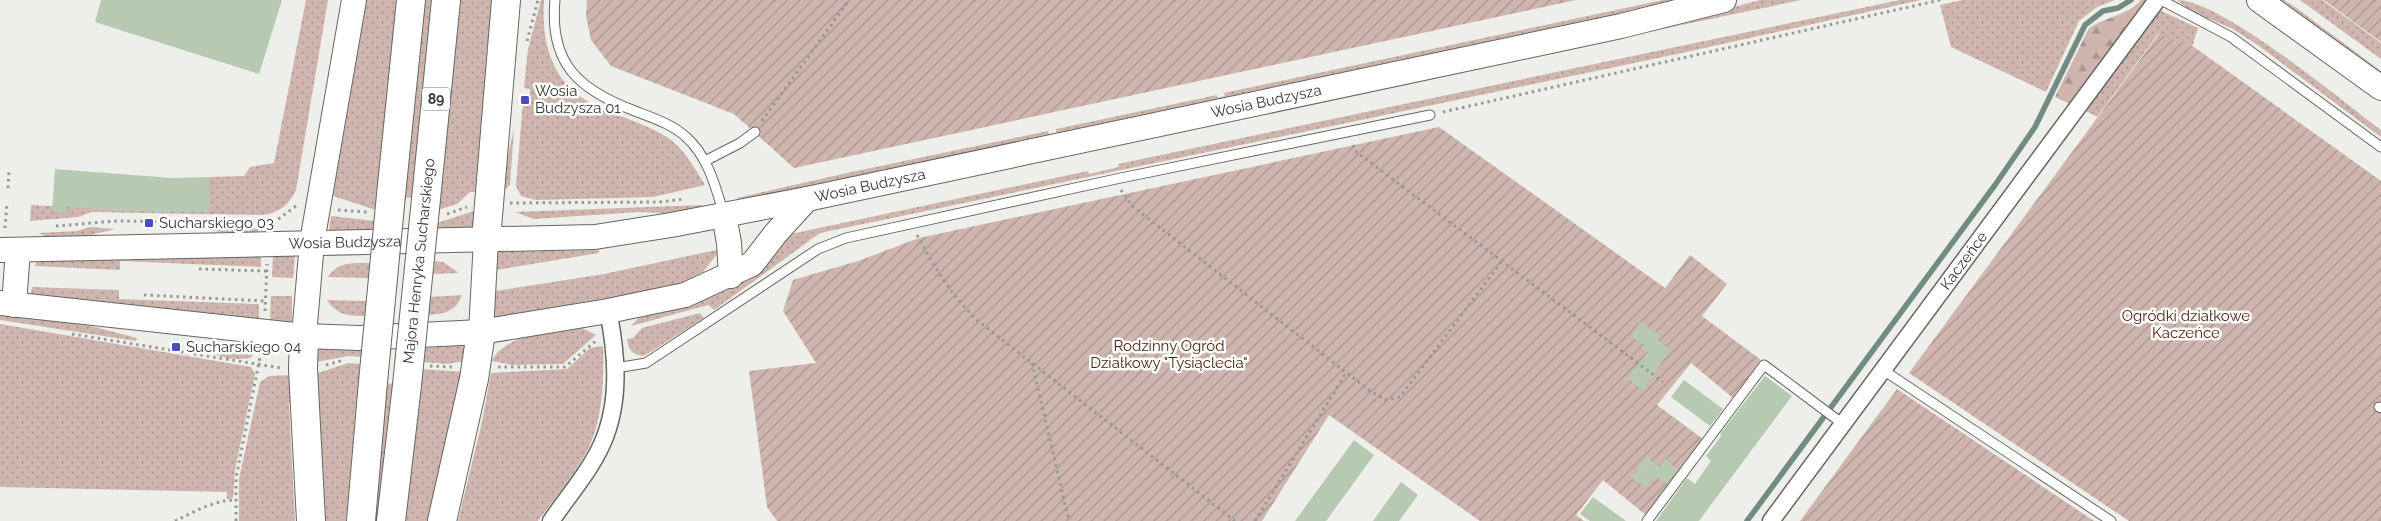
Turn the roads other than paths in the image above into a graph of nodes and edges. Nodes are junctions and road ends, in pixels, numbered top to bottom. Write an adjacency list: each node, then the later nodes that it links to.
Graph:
1 (354, 0): 19 (street)
2 (411, 0): 29 (highway, 89, bridge)
3 (446, 0): 30 (highway, Majora Henryka Sucharskiego / 89, bridge)
4 (506, 0): 18 (highway)
5 (556, 0): 14 (lane)
6 (1724, 0): 15 (street, Wosia Budzysza)
7 (2157, 0): 26 (street, Kaczeńce)
8 (2161, 0): 13 (lane)
9 (2259, 0): 10 (street)
10 (2381, 88)
11 (1430, 115): 25 (lane)
12 (755, 132): 14 (lane)
13 (2381, 147)
14 (705, 161): 16 (lane)
15 (807, 198): 16 (street, Wosia Budzysza); 20 (street, Wosia Budzysza)
16 (721, 205): 18 (street, Wosia Budzysza); 20 (street)
17 (9, 239): 19 (street, Wosia Budzysza); 21 (street)
18 (486, 240): 19 (street, Wosia Budzysza); 23 (street)
19 (312, 242): 24 (street)
20 (731, 276): 22 (street, Wosia Budzysza)
21 (7, 304): 24 (street, Wosia Budzysza)
22 (608, 310): 23 (street, Wosia Budzysza); 25 (street)
23 (481, 332): 24 (street, Wosia Budzysza); 31 (highway)
24 (304, 336): 28 (highway)
25 (616, 368): 32 (street)
26 (1883, 370): 27 (street, Kaczeńce); 35 (lane)
27 (1839, 422): 33 (lane); 34 (street, Kaczeńce)
28 (311, 521)
29 (360, 521)
30 (392, 521)
31 (442, 521)
32 (551, 521)
33 (1647, 521)
34 (1771, 521)
35 (2111, 521)

